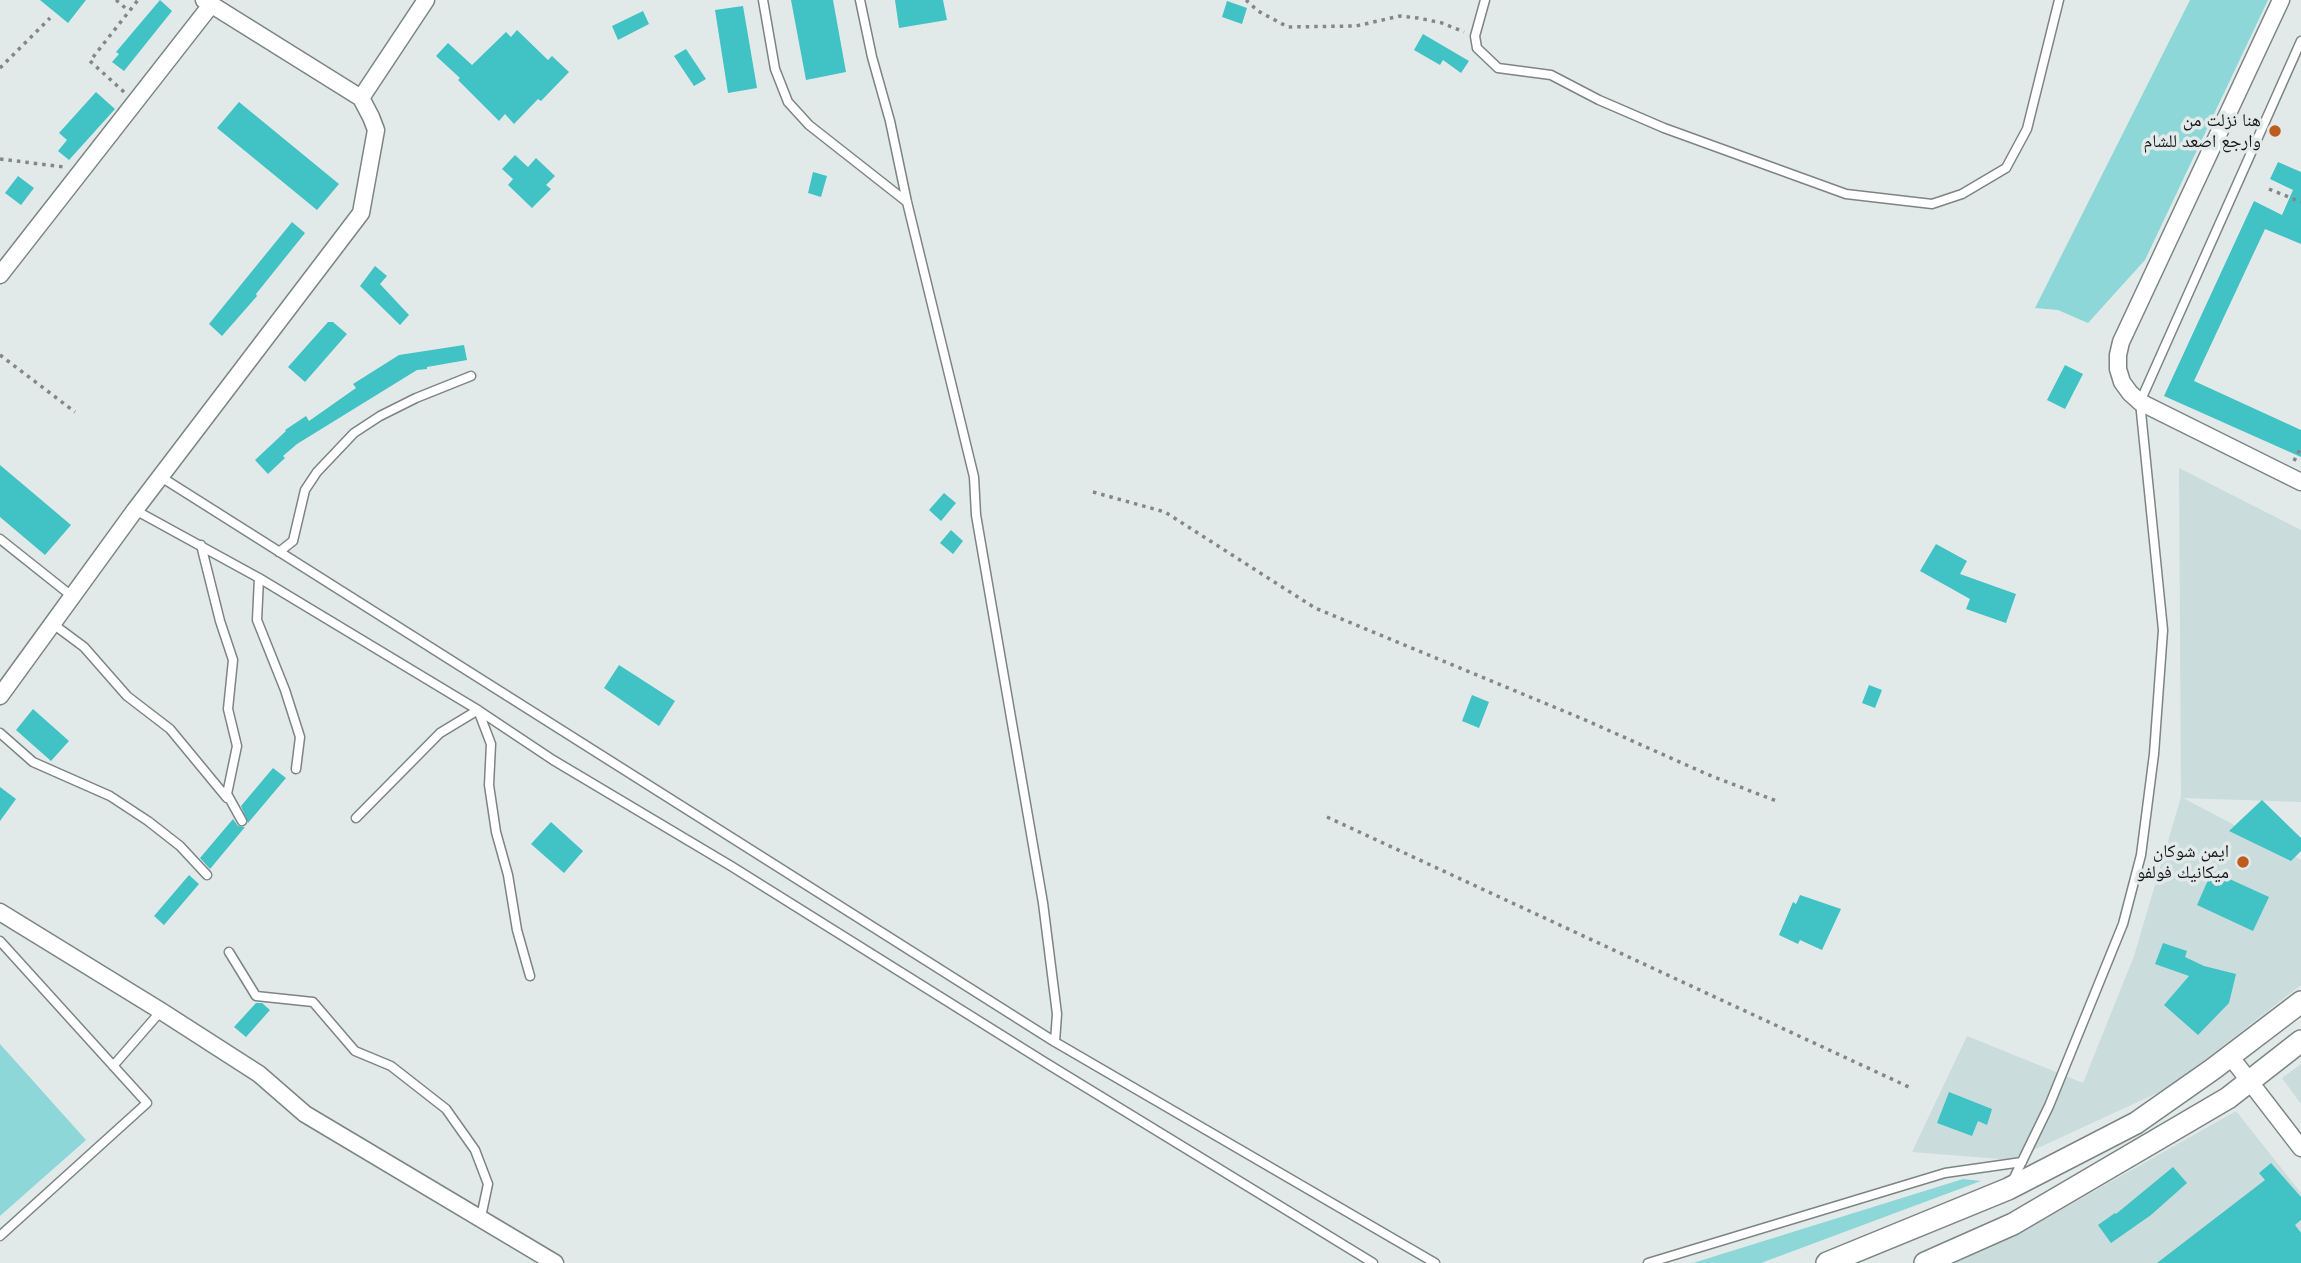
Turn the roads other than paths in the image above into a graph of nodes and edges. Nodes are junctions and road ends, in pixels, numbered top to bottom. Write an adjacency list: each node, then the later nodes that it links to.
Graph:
1 (426, 0): 9 (street)
2 (763, 0): 10 (lane)
3 (860, 0): 10 (lane)
4 (1485, 0): 5 (lane)
5 (2059, 0)
6 (2281, 0): 13 (street)
7 (207, 3): 9 (street); 11 (street)
8 (2301, 41): 13 (lane)
9 (361, 98): 14 (street)
10 (907, 202): 38 (lane)
11 (0, 275)
12 (471, 376): 19 (lane)
13 (2140, 402): 15 (street); 43 (lane)
14 (161, 477): 16 (street); 19 (lane)
15 (2301, 482)
16 (135, 510): 18 (lane); 21 (street)
17 (0, 539): 21 (lane)
18 (201, 545): 20 (lane); 27 (lane)
19 (279, 552): 38 (lane)
20 (259, 578): 24 (lane); 26 (lane)
21 (73, 597): 22 (street)
22 (53, 624): 23 (street); 27 (lane)
23 (0, 696)
24 (478, 710): 28 (lane); 34 (lane); 48 (lane)
25 (0, 733): 30 (lane)
26 (296, 769)
27 (232, 803): 29 (lane)
28 (356, 818)
29 (242, 821)
30 (207, 875)
31 (0, 912): 36 (street)
32 (0, 941): 40 (lane)
33 (229, 952): 45 (lane)
34 (530, 976)
35 (2301, 1002): 39 (main road)
36 (161, 1011): 40 (lane); 45 (street)
37 (2301, 1041): 41 (main road)
38 (1055, 1042): 49 (lane)
39 (2230, 1056): 41 (street); 44 (main road)
40 (113, 1066): 46 (lane)
41 (2249, 1081): 42 (street); 52 (main road)
42 (2301, 1148)
43 (2022, 1162): 44 (lane); 50 (lane)
44 (2008, 1189): 51 (main road)
45 (481, 1217): 47 (street)
46 (0, 1236)
47 (555, 1263)
48 (1373, 1263)
49 (1435, 1263)
50 (1648, 1263)
51 (1827, 1263)
52 (1926, 1263)

